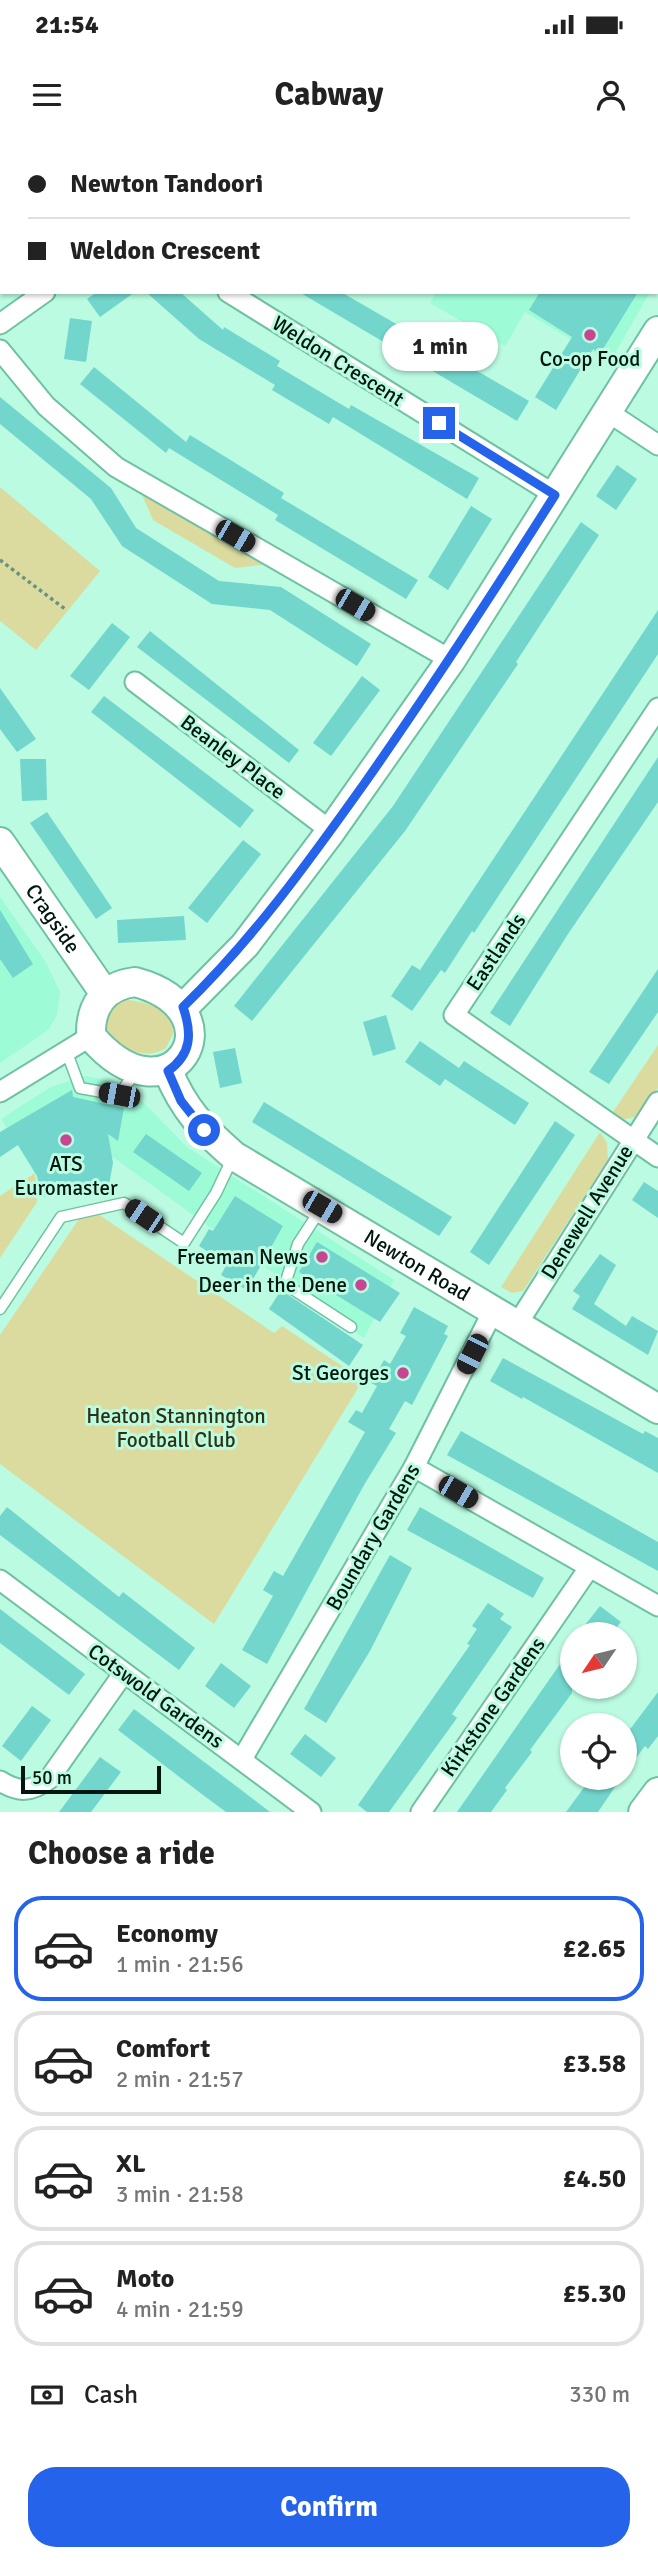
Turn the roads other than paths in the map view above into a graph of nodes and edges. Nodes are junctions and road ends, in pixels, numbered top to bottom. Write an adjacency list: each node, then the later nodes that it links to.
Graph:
1 (42, 294): 3 (street)
2 (231, 294): 8 (street, Weldon Crescent)
3 (0, 324)
4 (658, 331): 6 (street)
5 (0, 350): 9 (street)
6 (608, 412): 7 (street); 8 (street)
7 (658, 445)
8 (555, 495): 9 (street)
9 (451, 660): 12 (street)
10 (135, 682): 12 (street, Beanley Place)
11 (658, 708): 22 (street, Eastlands)
12 (331, 831): 15 (street)
13 (0, 842): 14 (street, Cragside)
14 (105, 994): 15 (street); 16 (street)
15 (183, 1007): 19 (street)
16 (91, 1036): 17 (street); 18 (street)
17 (66, 1049): 18 (lane); 20 (street)
18 (137, 1070): 19 (street)
19 (168, 1071): 23 (street, Newton Road)
20 (0, 1092)
21 (658, 1102): 22 (street, Denewell Avenue)
22 (632, 1139): 24 (street); 27 (street, Denewell Avenue)
23 (234, 1156): 25 (street, Newton Road); 26 (lane)
24 (658, 1157)
25 (322, 1207): 27 (street, Newton Road); 28 (lane)
26 (0, 1309)
27 (506, 1316): 29 (street, Newton Road); 30 (street, Boundary Gardens)
28 (351, 1327)
29 (658, 1409)
30 (414, 1467): 31 (street); 35 (street, Boundary Gardens)
31 (589, 1568): 33 (street); 39 (street, Kirkstone Gardens)
32 (0, 1580): 34 (street, Cotswold Gardens)
33 (658, 1606)
34 (123, 1674): 35 (street, Cotswold Gardens); 36 (street)
35 (242, 1759): 38 (street, Cotswold Gardens)
36 (0, 1781)
37 (658, 1792): 40 (street)
38 (312, 1812)
39 (421, 1812)
40 (643, 1812)

